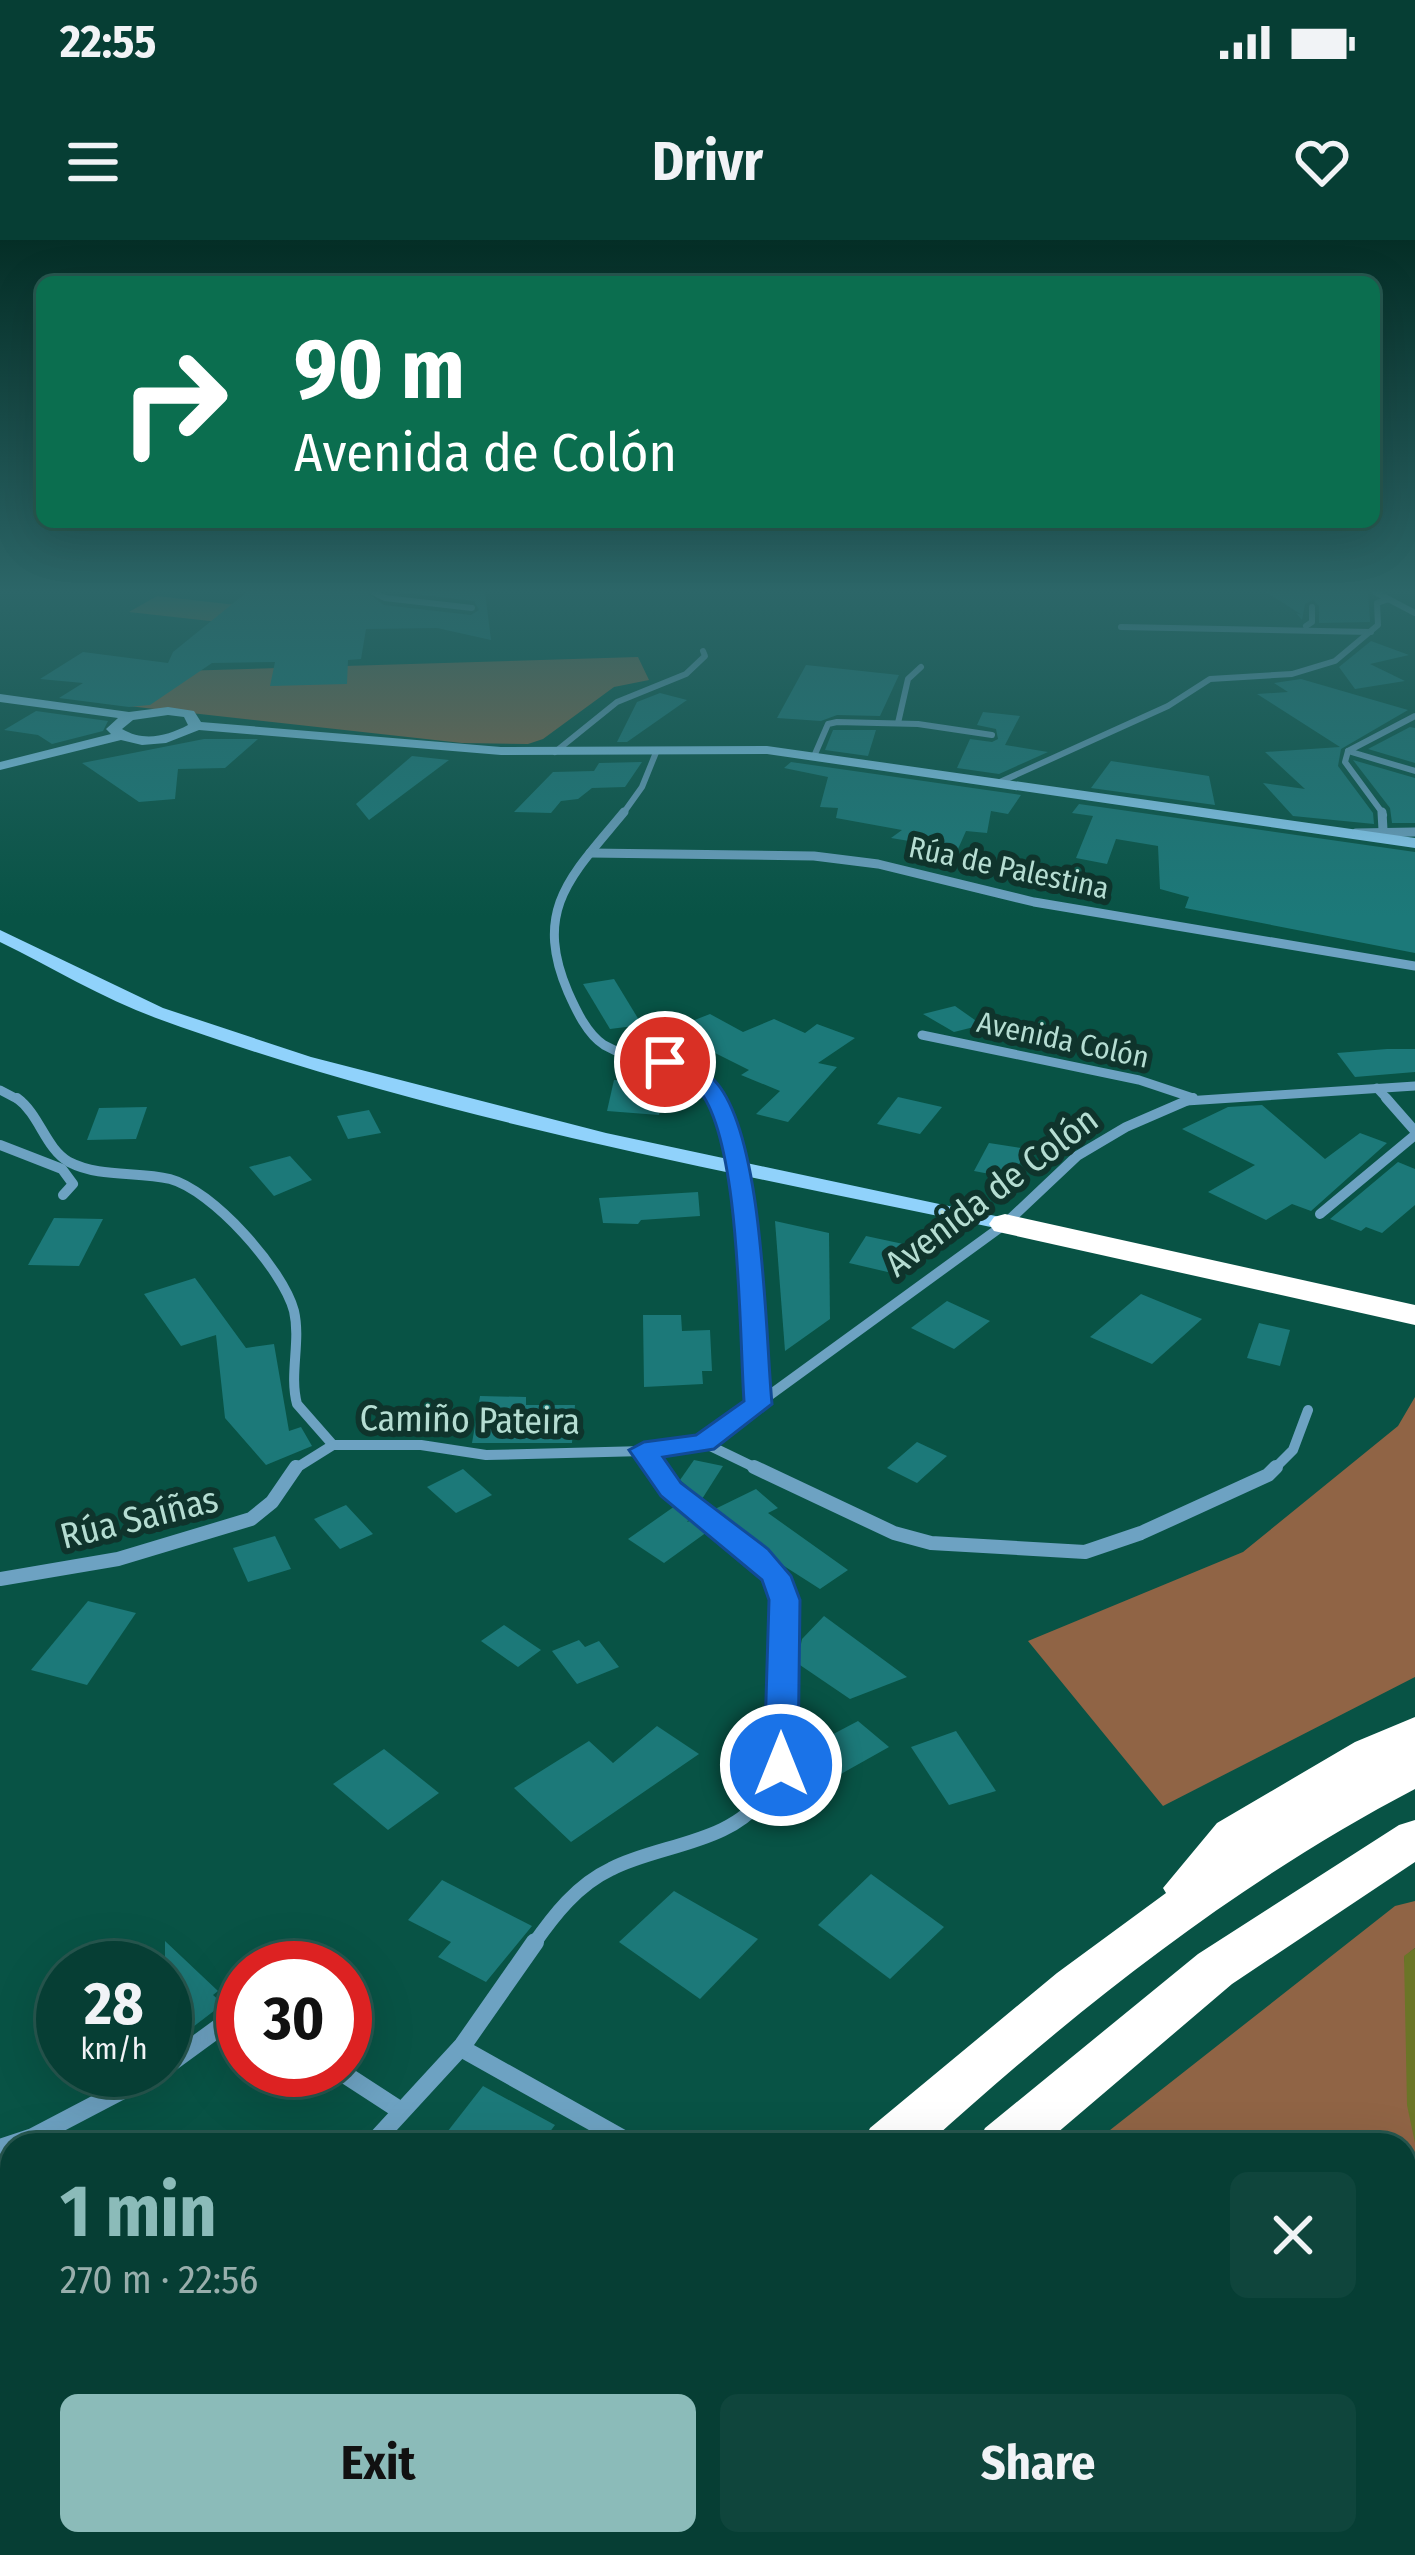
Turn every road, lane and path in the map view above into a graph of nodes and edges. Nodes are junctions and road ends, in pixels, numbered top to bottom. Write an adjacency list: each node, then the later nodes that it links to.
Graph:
1 (15, 700): 5 (main road)
2 (622, 700): 13 (street)
3 (904, 700): 7 (street)
4 (1177, 700): 17 (street)
5 (129, 716): 8 (main road); 10 (main road)
6 (1415, 716): 12 (street)
7 (898, 723): 9 (street); 14 (street)
8 (196, 726): 10 (main road); 13 (main road)
9 (992, 735)
10 (121, 736): 15 (main road)
11 (657, 750): 13 (main road); 14 (main road); 22 (street)
12 (1348, 751): 16 (street); 18 (street)
13 (555, 752)
14 (815, 754): 17 (main road)
15 (0, 766)
16 (1415, 771)
17 (1000, 782): 20 (main road)
18 (1383, 830): 19 (street); 20 (street)
19 (1415, 832)
20 (1352, 834): 21 (main road)
21 (1415, 843)
22 (590, 853): 24 (street, Rúa de Palestina); 32 (street)
23 (0, 935): 32 (main road)
24 (1415, 966)
25 (922, 1035): 29 (street, Avenida Colón)
26 (1415, 1086): 27 (street, Avenida de Colón)
27 (1377, 1088): 29 (street, Avenida de Colón); 30 (street)
28 (0, 1090): 40 (street, Camiño Pateira)
29 (1192, 1098): 35 (street, Avenida de Colón)
30 (1415, 1133): 34 (street)
31 (0, 1145): 33 (street)
32 (737, 1165): 35 (main road); 37 (street)
33 (63, 1196)
34 (1320, 1214)
35 (1005, 1224): 36 (highway); 37 (street, Avenida de Colón)
36 (1415, 1315)
37 (758, 1404): 39 (street, Avenida de Colón)
38 (1308, 1410): 39 (street)
39 (704, 1443): 41 (street, Avenida de Colón)
40 (333, 1445): 41 (street, Camiño Pateira); 42 (street, Rúa Saíñas)
41 (644, 1450): 47 (street)
42 (0, 1579)
43 (1415, 1733): 46 (highway)
44 (1415, 1769): 46 (highway)
45 (1415, 1838): 55 (highway)
46 (1160, 1920): 54 (highway)
47 (460, 2048): 50 (street); 53 (street)
48 (372, 2092): 50 (street)
49 (109, 2097): 51 (street)
50 (398, 2109): 52 (street)
51 (40, 2133)
52 (379, 2133)
53 (612, 2133)
54 (902, 2133)
55 (1018, 2133)

